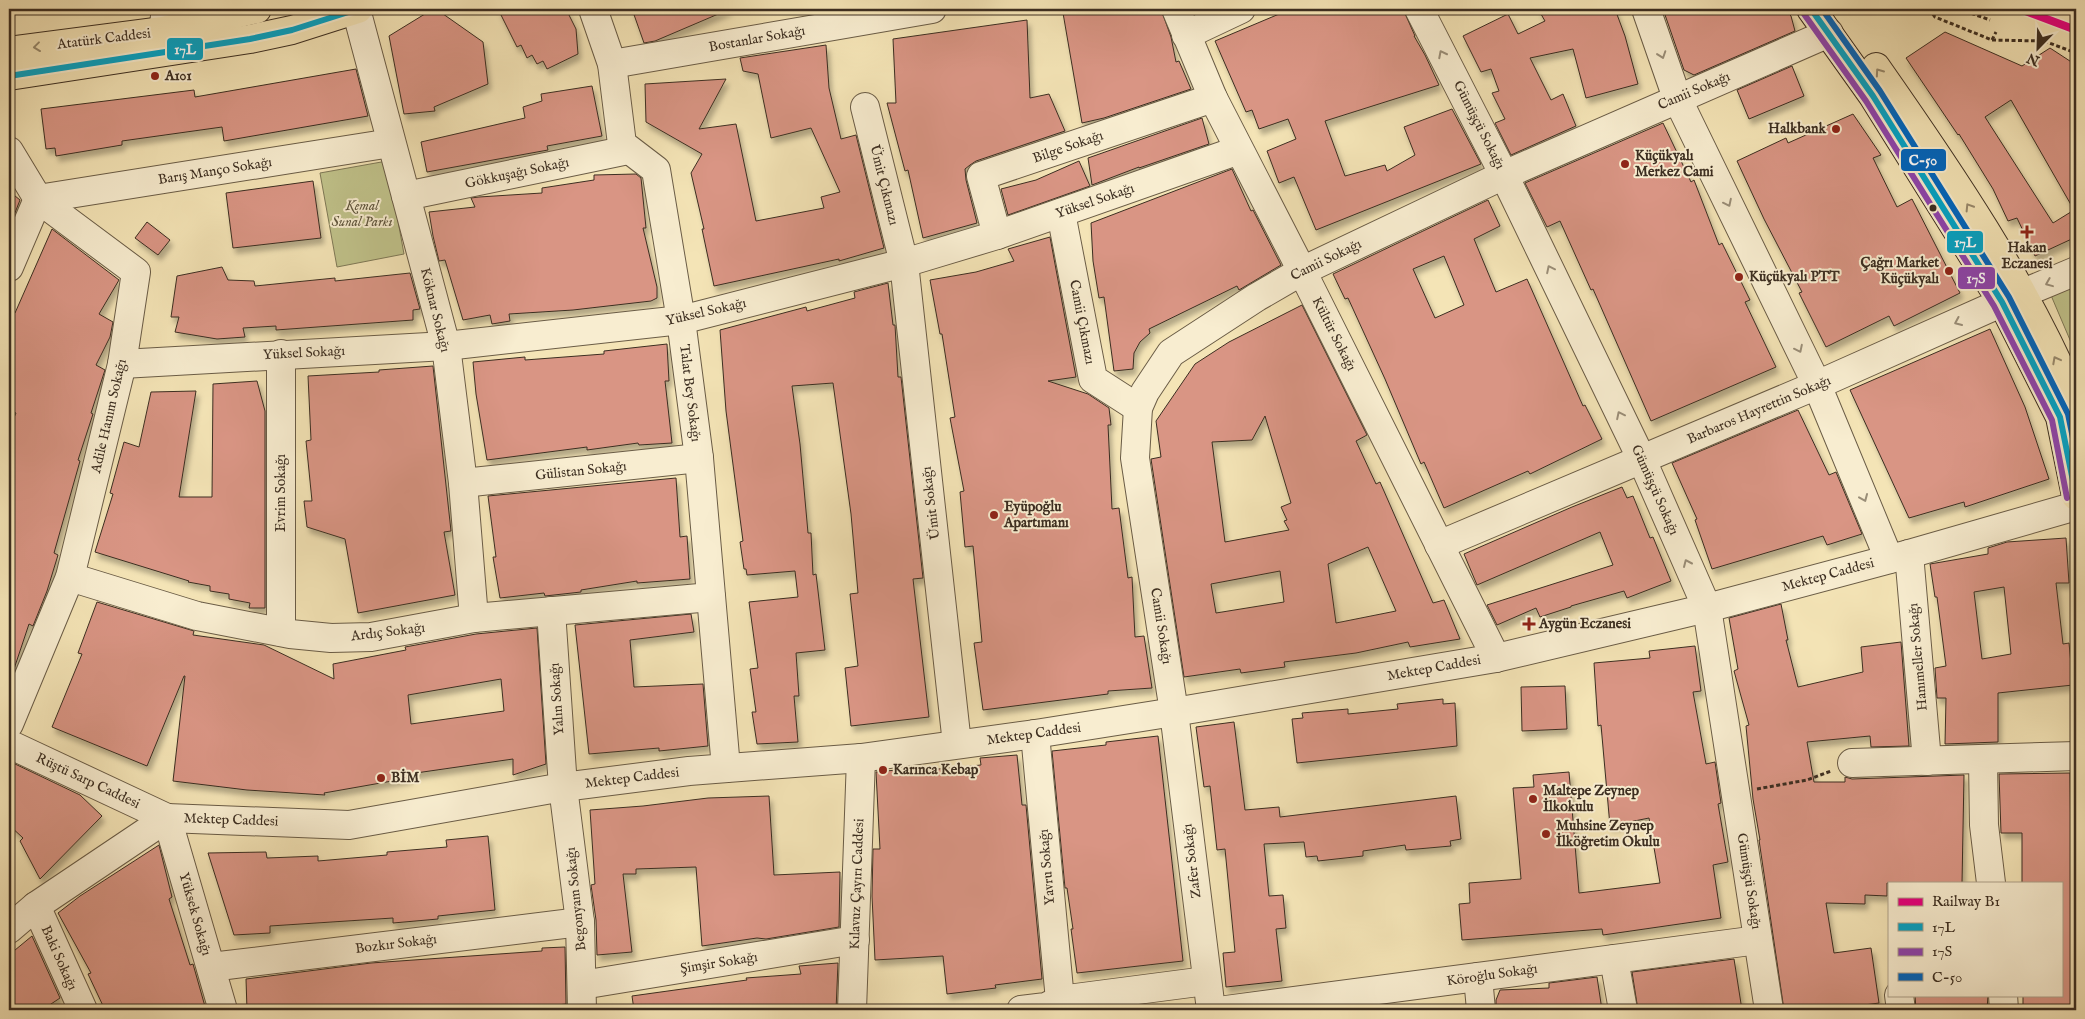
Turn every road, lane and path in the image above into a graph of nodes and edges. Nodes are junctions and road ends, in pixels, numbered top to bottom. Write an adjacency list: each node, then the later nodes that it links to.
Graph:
1 (258, 9): 12 (main road, Atatürk Caddesi)
2 (357, 9): 21 (main road, Atatürk Caddesi); 25 (street, Köknar Sokağı)
3 (593, 9): 20 (street)
4 (932, 9): 20 (street, Bostanlar Sokağı)
5 (1176, 9): 16 (street, Kültür Sokağı)
6 (1241, 9): 16 (street)
7 (1418, 9): 29 (street, Gümüşçü Sokağı, one-way to 7)
8 (1646, 9): 23 (street, Hanımeller Sokağı, one-way to 23)
9 (1811, 9): 14 (main road)
10 (1929, 9): 17 (path)
11 (1959, 9): 13 (path)
12 (165, 20): 18 (main road, Atatürk Caddesi, one-way to 18)
13 (1990, 20)
14 (1832, 21): 23 (street, Camii Sokağı); 38 (main road)
15 (1996, 32): 17 (path)
16 (1186, 35): 22 (street, Kültür Sokağı)
17 (1992, 40): 19 (path)
18 (9, 51)
19 (2076, 53)
20 (612, 64): 26 (street)
21 (9, 76)
22 (1213, 98): 27 (street, Kültür Sokağı); 33 (street, Bilge Sokağı)
23 (1677, 98): 29 (street, Camii Sokağı); 43 (street, Hanımeller Sokağı, one-way to 43)
24 (865, 107): 34 (street, Ümit Çıkmazı)
25 (392, 143): 30 (street, Köknar Sokağı); 31 (street, Barış Manço Sokağı)
26 (628, 150): 30 (street, Gökkuşağı Sokağı); 39 (street, Talat Bey Sokağı)
27 (1239, 150): 32 (street, Yüksel Sokağı); 36 (street, Kültür Sokağı)
28 (9, 151): 31 (street, Adile Hanım Sokağı)
29 (1504, 175): 36 (street, Camii Sokağı); 47 (street, Gümüşçü Sokağı, one-way to 29)
30 (406, 196): 40 (street, Köknar Sokağı)
31 (38, 199): 35 (street); 42 (street, Adile Hanım Sokağı)
32 (1062, 213): 33 (street, Yüksel Sokağı); 45 (street, Camii Çıkmazı)
33 (997, 235): 34 (street, Yüksel Sokağı)
34 (904, 263): 39 (street, Yüksel Sokağı); 64 (street, Ümit Sokağı)
35 (9, 267)
36 (1302, 271): 45 (street, Camii Sokağı); 51 (street, Kültür Sokağı)
37 (2076, 271): 38 (street, Barbaros Hayrettin Sokağı, one-way to 38)
38 (2012, 298): 43 (street, Barbaros Hayrettin Sokağı, one-way to 43); 44 (main road, one-way to 38); 49 (main road)
39 (681, 320): 40 (street, Yüksel Sokağı); 46 (street, Talat Bey Sokağı)
40 (446, 346): 41 (street, Yüksel Sokağı); 48 (street, Köknar Sokağı)
41 (280, 354): 42 (street, Yüksel Sokağı); 58 (street, Evrim Sokağı)
42 (122, 364): 53 (street, Adile Hanım Sokağı)
43 (1817, 386): 47 (street, Barbaros Hayrettin Sokağı); 52 (street, Hanımeller Sokağı, one-way to 52)
44 (2076, 404)
45 (1138, 408): 60 (street, Camii Sokağı)
46 (699, 458): 48 (street, Gülistan Sokağı); 54 (street, Talat Bey Sokağı)
47 (1642, 460): 51 (street, Barbaros Hayrettin Sokağı); 55 (street, Gümüşçü Sokağı, one-way to 47)
48 (463, 483): 57 (street, Köknar Sokağı)
49 (2076, 496)
50 (2076, 506): 52 (street, Mektep Caddesi)
51 (1439, 545): 59 (street, Kültür Sokağı)
52 (1899, 557): 55 (street, Mektep Caddesi); 68 (street, Hanımeller Sokağı)
53 (70, 577): 58 (street, Ardıç Sokağı); 61 (street, Adile Hanım Sokağı)
54 (711, 597): 56 (street, Ardıç Sokağı); 70 (street, Talat Bey Sokağı)
55 (1707, 608): 59 (street, Mektep Caddesi); 72 (street, Gümüşçü Sokağı)
56 (551, 612): 57 (street, Ardıç Sokağı); 71 (street, Yalın Sokağı)
57 (474, 618): 58 (street, Ardıç Sokağı)
58 (281, 632)
59 (1496, 658): 60 (street, Mektep Caddesi)
60 (1174, 712): 62 (street, Mektep Caddesi); 83 (street, Zafer Sokağı)
61 (9, 724)
62 (1035, 734): 64 (street, Mektep Caddesi); 88 (street, Yavru Sokağı)
63 (9, 744): 73 (street, Rüştü Sarp Caddesi)
64 (957, 744): 66 (street, Mektep Caddesi)
65 (2076, 756): 67 (street)
66 (862, 758): 70 (street, Mektep Caddesi); 78 (street, Kılavuz Çayırı Caddesi)
67 (1982, 759): 68 (street); 74 (street)
68 (1927, 760): 69 (street)
69 (1852, 763): 72 (path)
70 (726, 768): 71 (street, Mektep Caddesi)
71 (562, 788): 73 (street, Mektep Caddesi); 76 (street, Begonyam Sokağı)
72 (1735, 793): 79 (street, Gümüşçü Sokağı)
73 (167, 818): 75 (street, Mektep Caddesi); 81 (street, Yüksek Sokağı)
74 (1990, 882)
75 (36, 906): 77 (street, Mektep Caddesi); 89 (street, Baki Sokağı)
76 (580, 922): 81 (street, Bozkır Sokağı); 86 (street, Begonyam Sokağı)
77 (9, 930)
78 (855, 940): 86 (street, Şimşir Sokağı); 91 (street, Kılavuz Çayırı Caddesi)
79 (1758, 940): 80 (street, Köroğlu Sokağı); 96 (street, Gümüşçü Sokağı)
80 (1614, 959): 82 (street, Köroğlu Sokağı); 95 (street)
81 (211, 967): 90 (street, Yüksek Sokağı)
82 (1478, 977): 87 (street, Köroğlu Sokağı); 94 (street)
83 (1206, 981): 88 (street); 92 (street, Zafer Sokağı)
84 (1899, 996): 97 (street)
85 (2003, 996): 98 (street)
86 (582, 998)
87 (1340, 1003): 93 (street, Köroğlu Sokağı)
88 (1043, 1007)
89 (83, 1010)
90 (223, 1010)
91 (852, 1010)
92 (1211, 1010)
93 (1226, 1010)
94 (1481, 1010)
95 (1622, 1010)
96 (1769, 1010)
97 (1901, 1010)
98 (2004, 1010)

